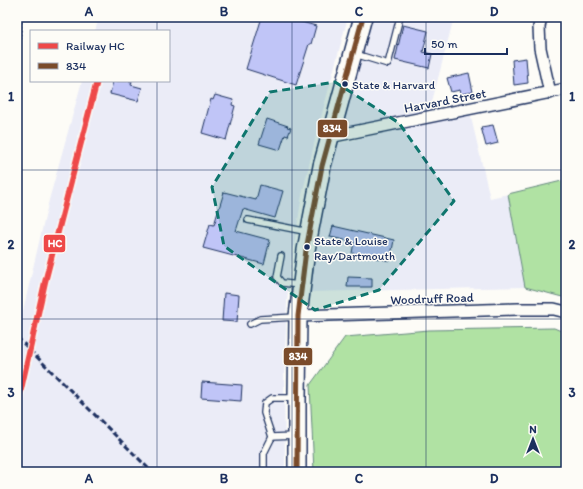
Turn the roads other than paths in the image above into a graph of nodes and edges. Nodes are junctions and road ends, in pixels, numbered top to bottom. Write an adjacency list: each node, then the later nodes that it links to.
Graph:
1 (363, 17): 4 (main road)
2 (400, 17): 4 (lane)
3 (541, 17): 6 (street)
4 (353, 53): 7 (main road)
5 (566, 89): 6 (street, Harvard Street)
6 (550, 93): 7 (street, Harvard Street)
7 (329, 137): 9 (main road)
8 (248, 220): 9 (lane)
9 (309, 232): 11 (main road)
10 (281, 256): 11 (lane)
11 (302, 286): 13 (main road)
12 (566, 312): 13 (street, Woodruff Road)
13 (298, 316): 14 (lane); 15 (main road)
14 (250, 324)
15 (296, 398): 16 (main road); 17 (lane)
16 (297, 436): 17 (lane); 19 (main road)
17 (272, 437): 18 (lane)
18 (264, 472)
19 (297, 472)

